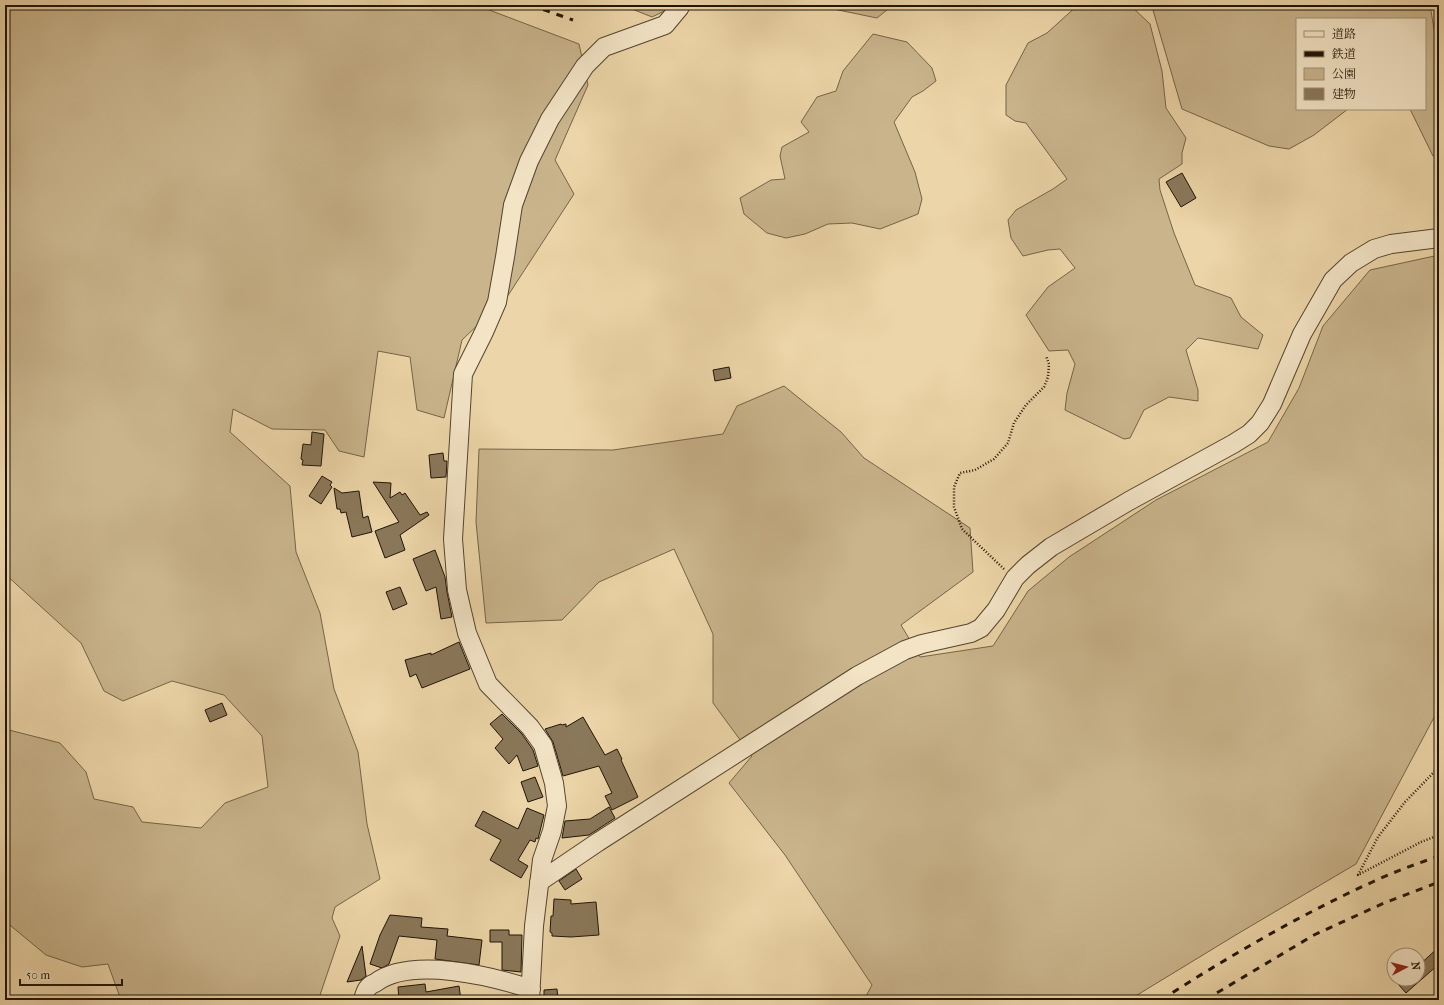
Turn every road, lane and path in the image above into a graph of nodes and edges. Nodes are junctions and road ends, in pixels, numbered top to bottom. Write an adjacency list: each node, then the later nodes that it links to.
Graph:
1 (680, 5): 7 (street)
2 (1439, 238): 4 (street)
3 (1046, 356): 4 (path)
4 (1015, 578): 7 (street)
5 (1439, 767): 6 (path)
6 (1439, 835)
7 (539, 882): 8 (street)
8 (530, 995): 9 (street)
9 (363, 1000)

